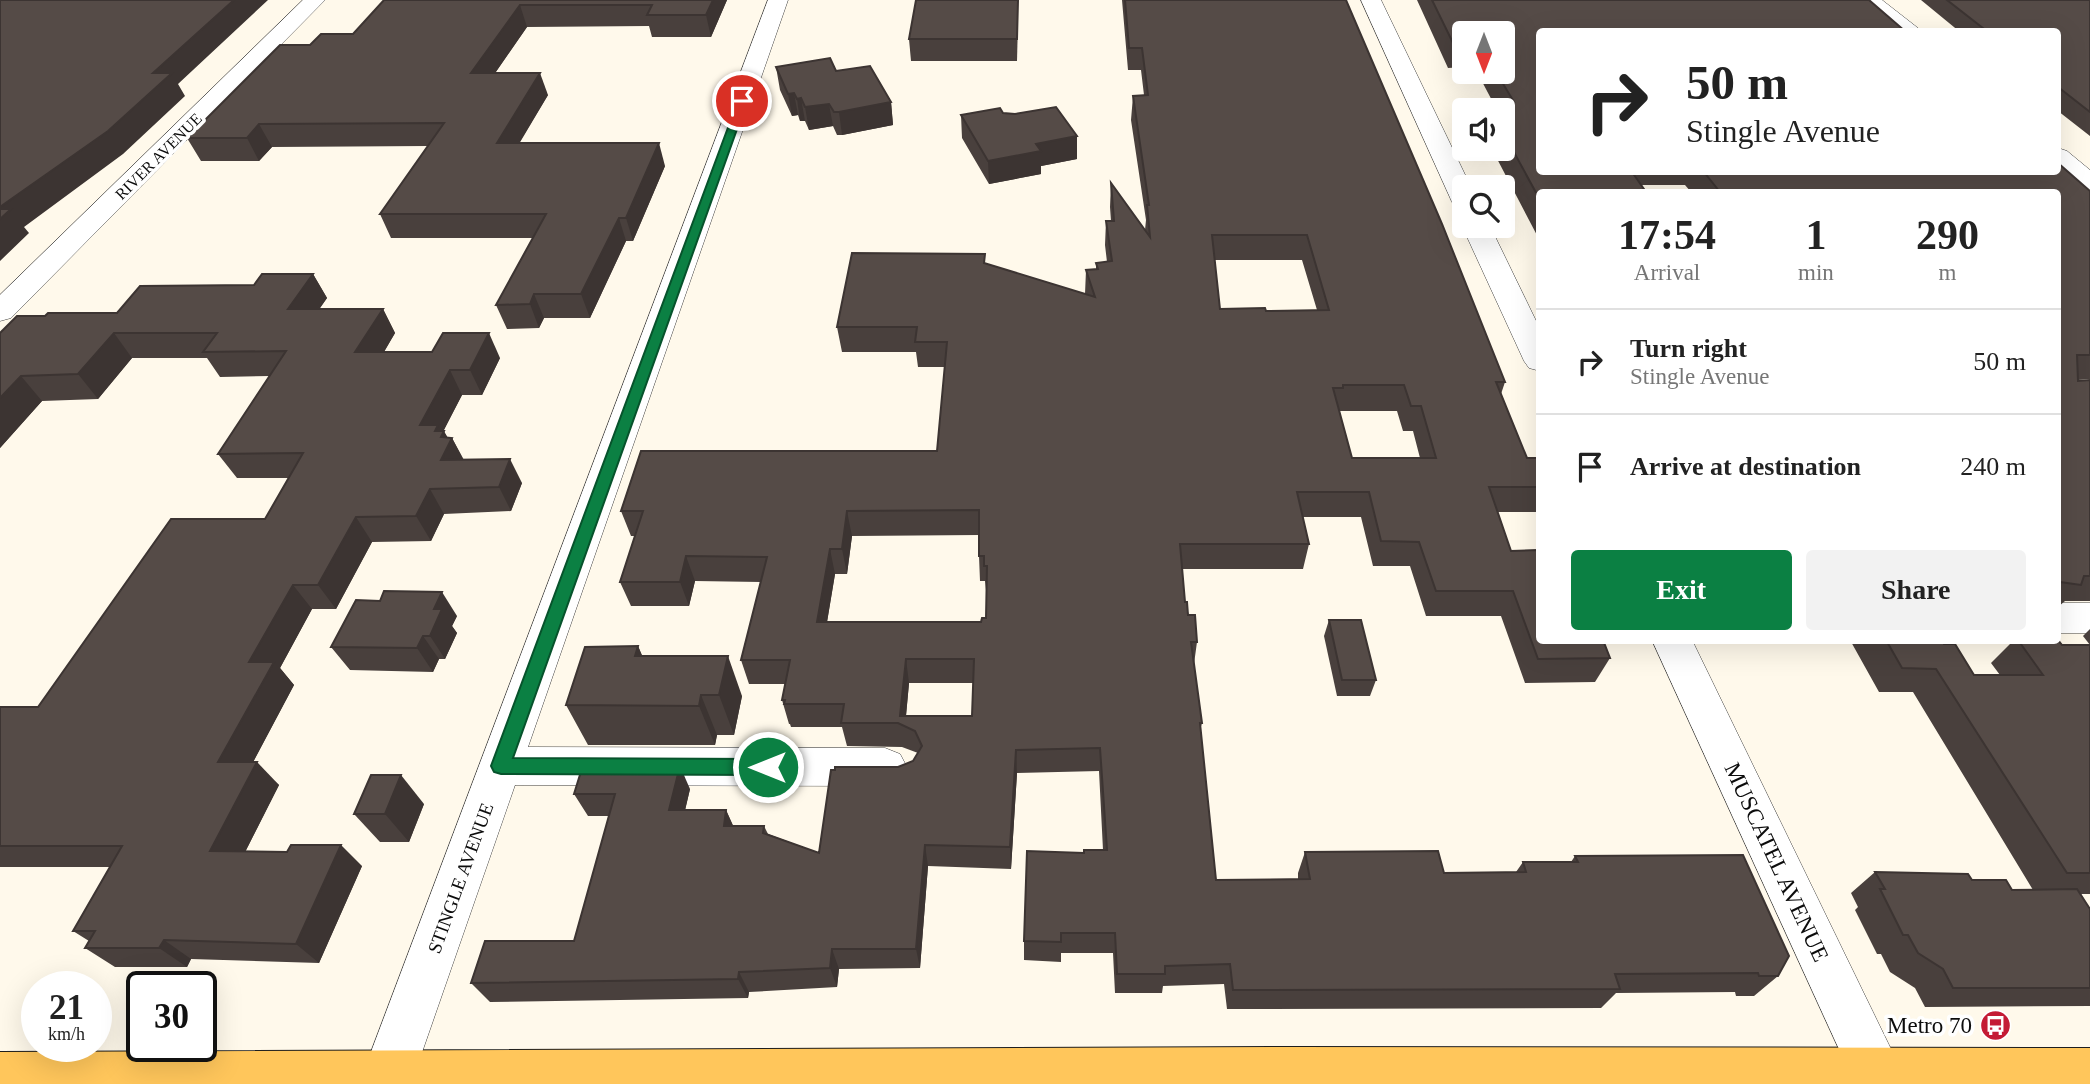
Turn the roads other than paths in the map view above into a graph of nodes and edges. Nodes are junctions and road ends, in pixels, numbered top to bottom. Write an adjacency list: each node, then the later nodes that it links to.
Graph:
1 (315, 0): 10 (street, RIVER AVENUE)
2 (778, 0): 13 (street, STINGLE AVENUE)
3 (1371, 0): 7 (street)
4 (1868, 0): 5 (street)
5 (1906, 28)
6 (2061, 159): 8 (street)
7 (1452, 175)
8 (2090, 184)
9 (1482, 238): 11 (street)
10 (0, 312)
11 (1536, 353)
12 (1674, 644): 17 (street, MUSCATEL AVENUE)
13 (501, 766): 14 (street); 19 (street, STINGLE AVENUE)
14 (901, 768)
15 (2090, 1075): 17 (main road)
16 (0, 1079): 19 (main road)
17 (1880, 1079): 18 (main road)
18 (856, 1080): 19 (main road)
19 (386, 1081)

